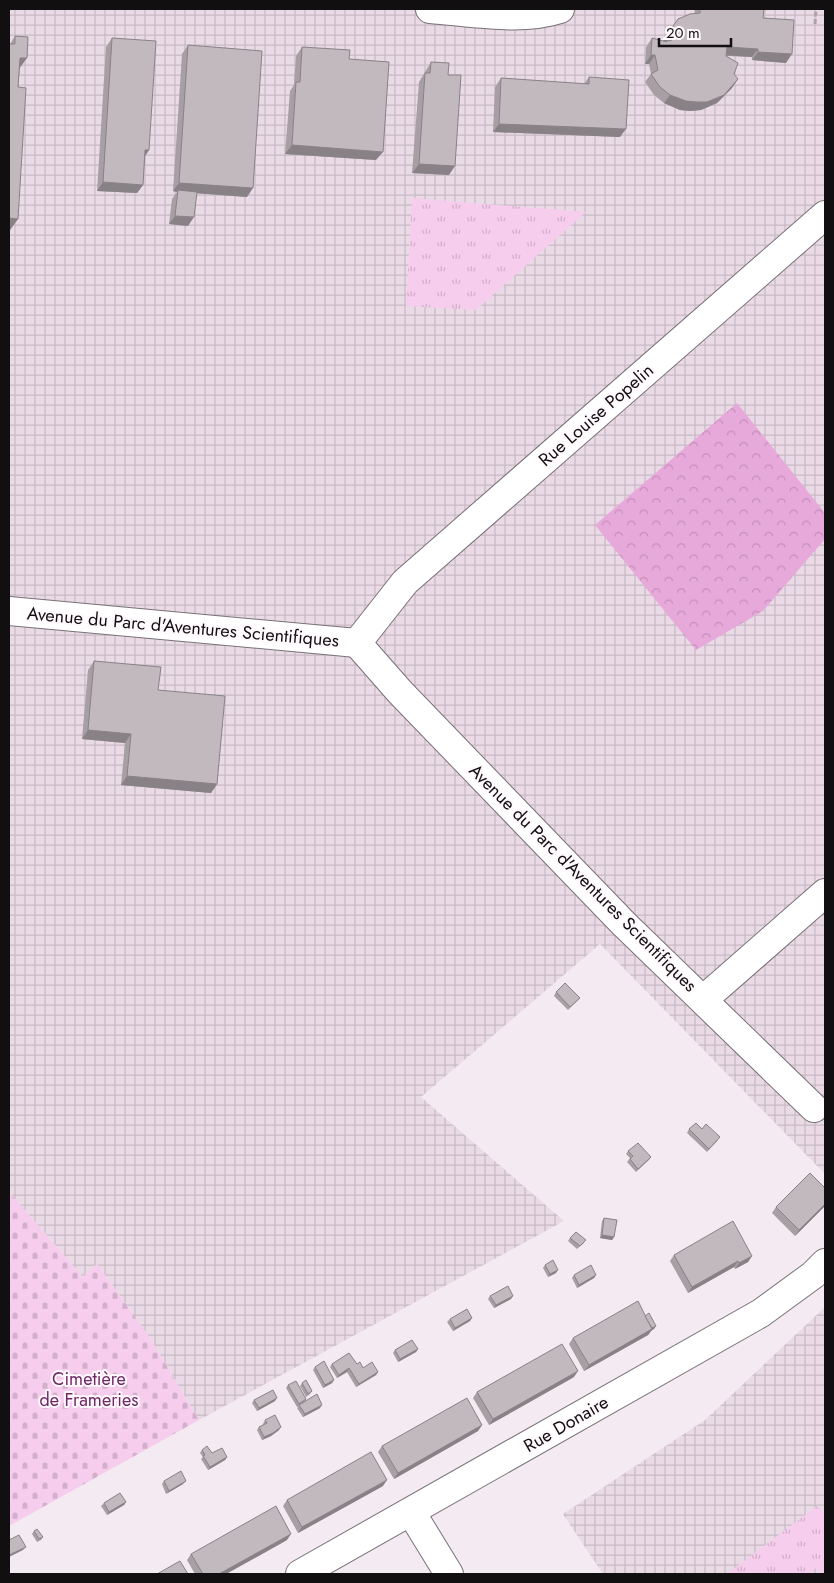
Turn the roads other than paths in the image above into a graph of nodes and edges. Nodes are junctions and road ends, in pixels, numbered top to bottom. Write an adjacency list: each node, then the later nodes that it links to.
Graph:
1 (430, 9): 2 (street)
2 (560, 9)
3 (825, 215): 5 (street, Rue Louise Popelin)
4 (9, 611): 5 (street, Avenue du Parc d'Aventures Scientifiques)
5 (365, 632): 7 (street, Avenue du Parc d'Aventures Scientifiques)
6 (825, 893): 7 (street)
7 (704, 999): 8 (street, Avenue du Parc d'Aventures Scientifiques)
8 (814, 1108)
9 (825, 1263): 10 (street, Rue Donaire)
10 (411, 1512): 11 (street, Rue Donaire); 12 (street)
11 (300, 1574)
12 (449, 1574)

